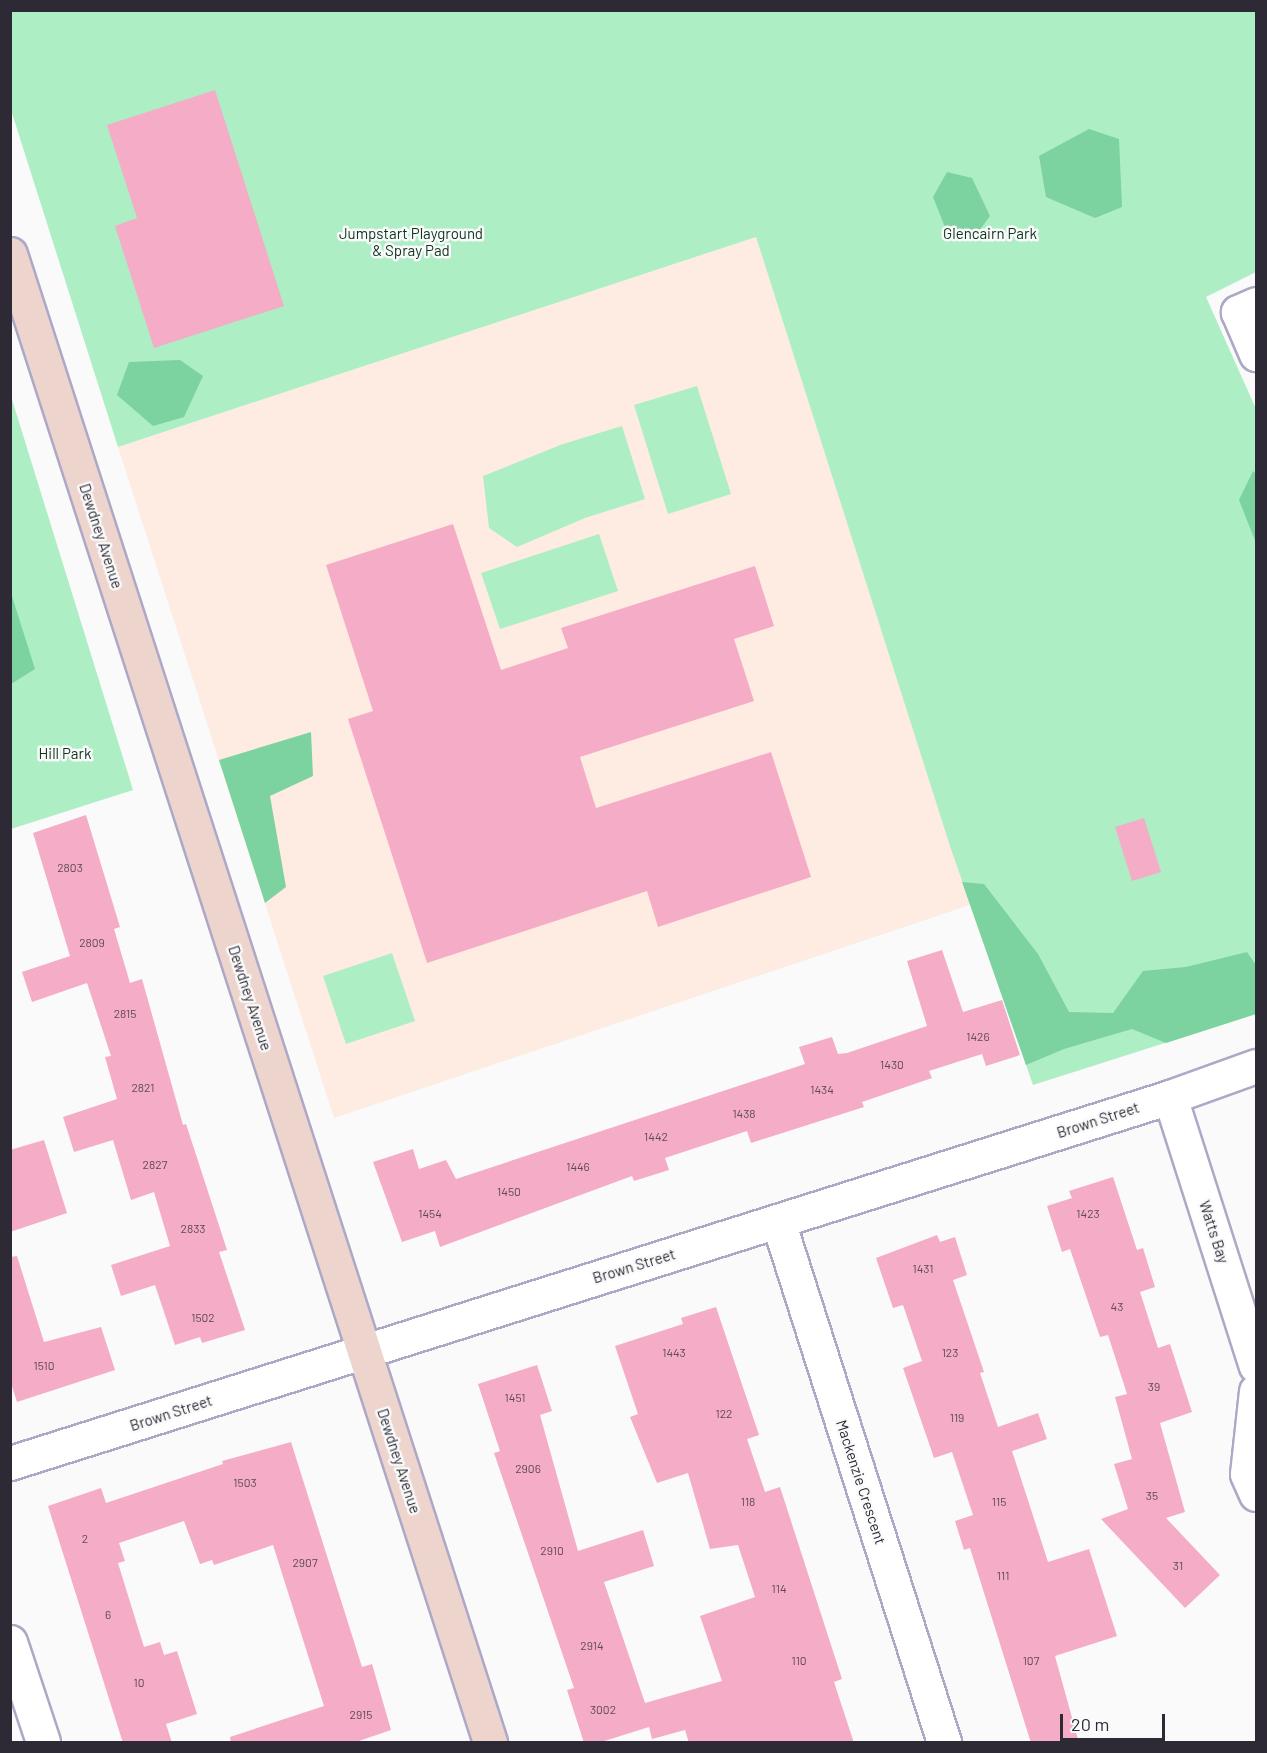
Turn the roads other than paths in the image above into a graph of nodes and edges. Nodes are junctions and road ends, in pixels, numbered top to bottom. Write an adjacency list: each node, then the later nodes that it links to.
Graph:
1 (10, 254): 7 (street, Dewdney Avenue)
2 (1257, 304): 3 (street)
3 (1257, 354)
4 (1257, 1066): 5 (street, Brown Street)
5 (1170, 1097): 6 (street, Brown Street); 8 (street, Watts Bay)
6 (778, 1221): 7 (street, Brown Street); 15 (street, Mackenzie Crescent)
7 (364, 1351): 10 (street, Brown Street); 14 (street, Dewdney Avenue)
8 (1257, 1366)
9 (1257, 1391): 11 (street)
10 (10, 1464)
11 (1257, 1494)
12 (10, 1642): 13 (street)
13 (43, 1743)
14 (490, 1743)
15 (944, 1743)

